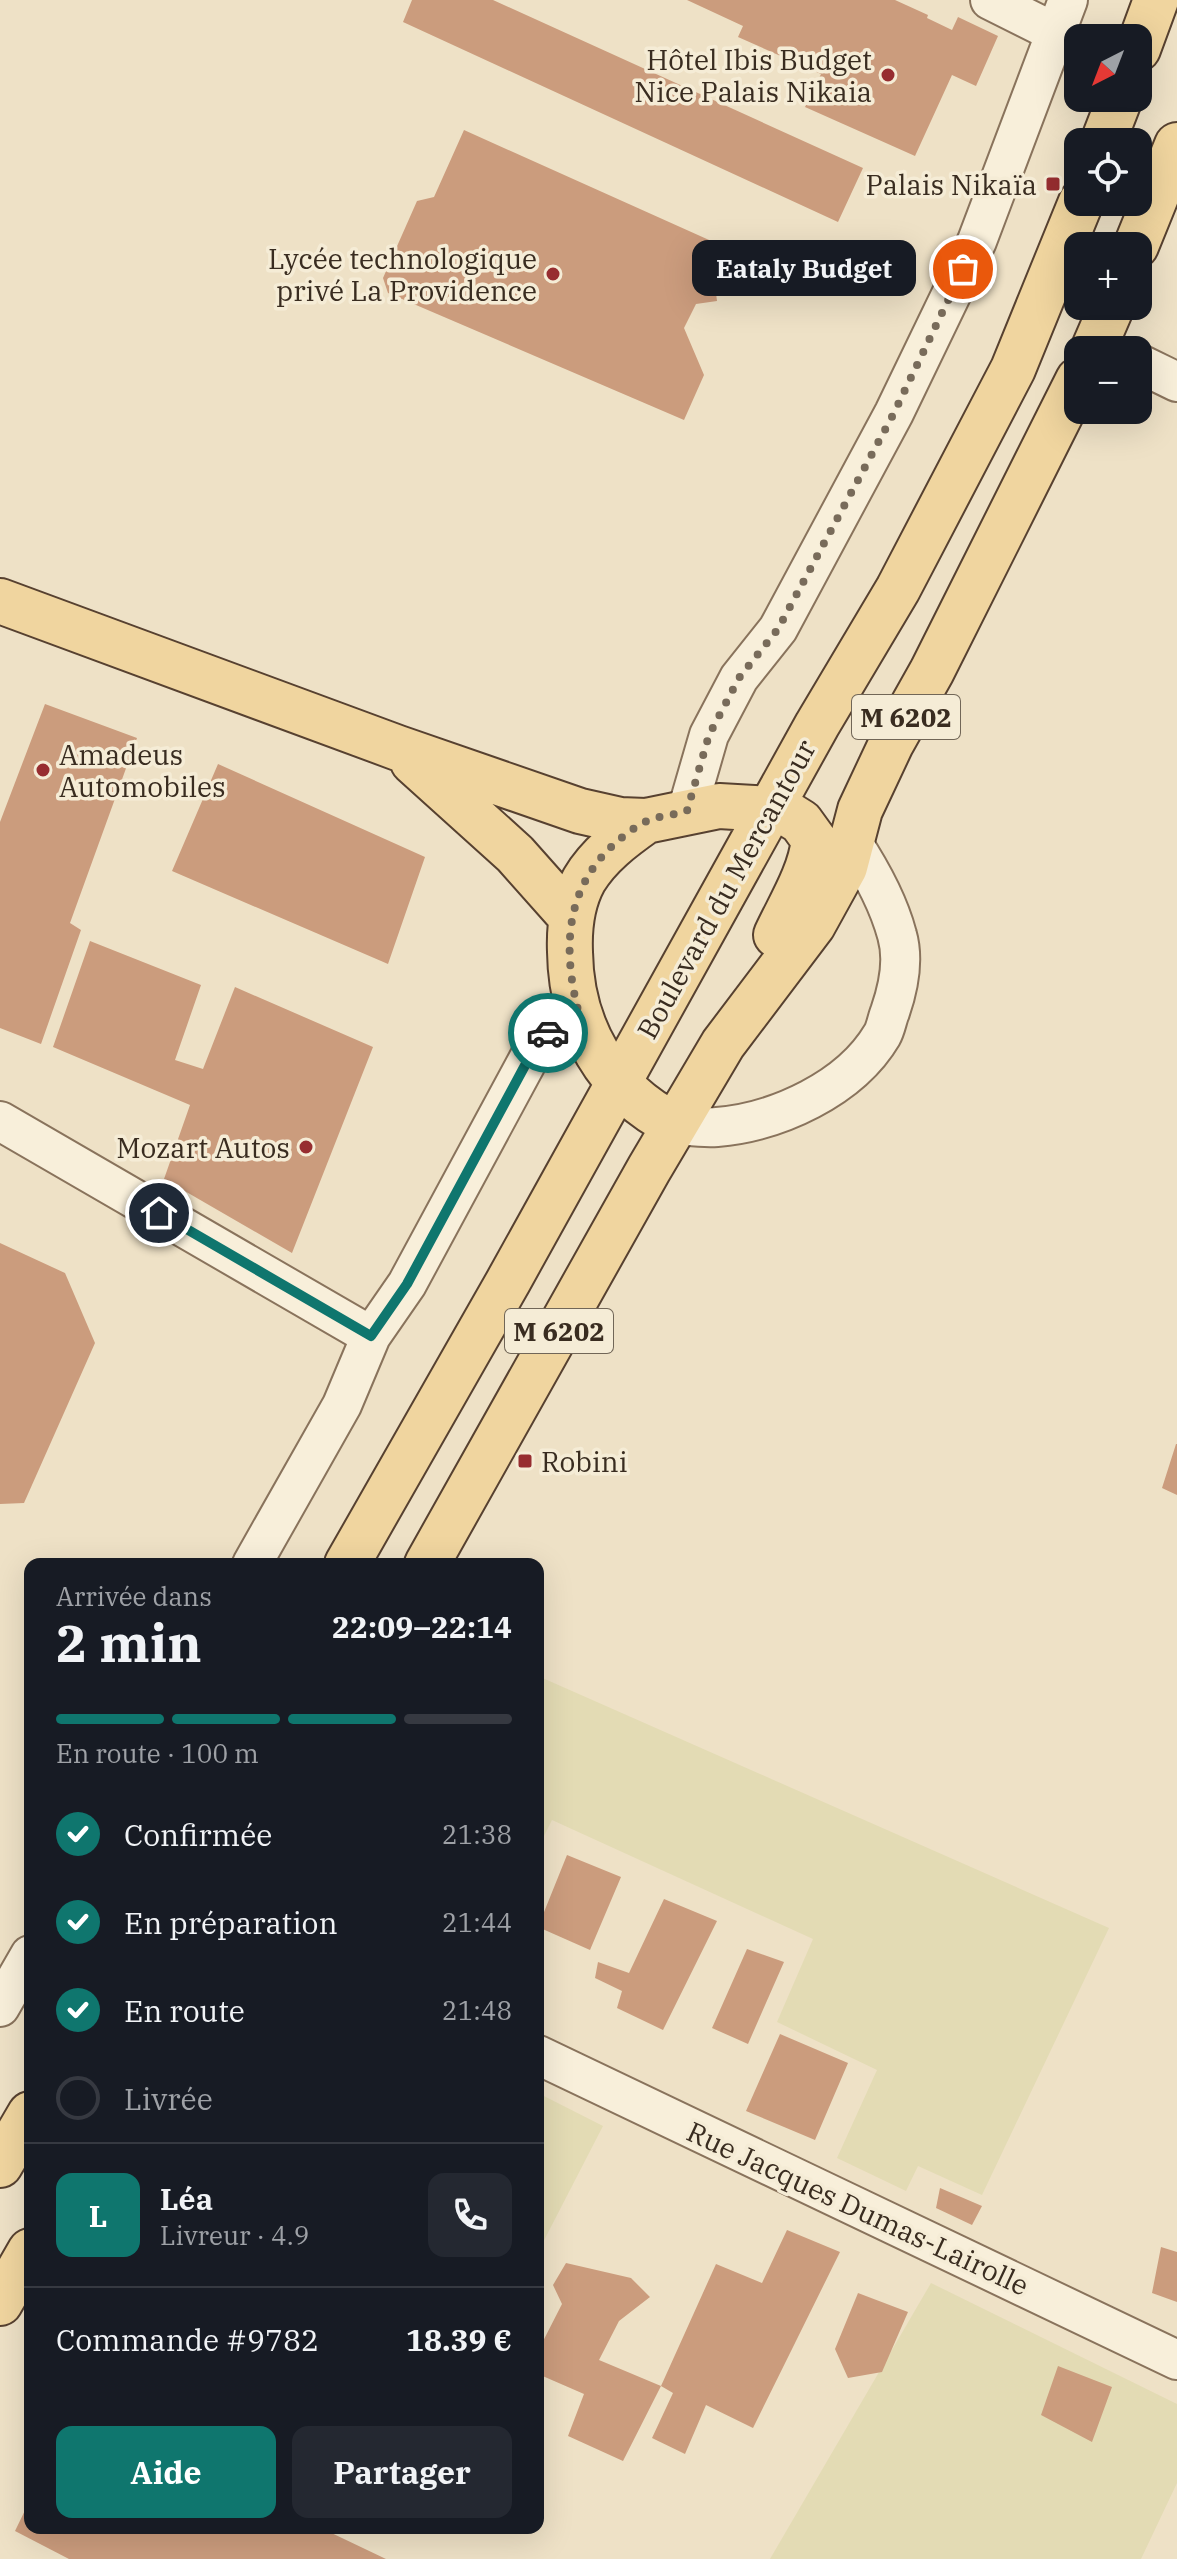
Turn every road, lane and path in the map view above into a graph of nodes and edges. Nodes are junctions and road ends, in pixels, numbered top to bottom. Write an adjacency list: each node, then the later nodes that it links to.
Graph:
1 (990, 0): 3 (street)
2 (1156, 0): 4 (main road)
3 (1062, 16): 14 (street)
4 (1147, 24)
5 (1175, 155): 7 (main road)
6 (1075, 216): 13 (main road, Boulevard du Mercantour / M 6202)
7 (1142, 232)
8 (1152, 370): 9 (street)
9 (1177, 382)
10 (1064, 413): 15 (main road, M 6202)
11 (0, 601): 12 (main road)
12 (398, 748): 14 (main road); 16 (main road)
13 (770, 809): 14 (main road); 18 (main road); 19 (main road, Boulevard du Mercantour / M 6202)
14 (666, 816): 16 (main road)
15 (852, 842): 18 (main road, M 6202); 21 (street)
16 (571, 917): 17 (main road)
17 (579, 1014): 19 (main road); 22 (street)
18 (723, 1044): 21 (main road, M 6202)
19 (618, 1085): 21 (main road); 24 (main road, Boulevard du Mercantour / M 6202)
20 (0, 1121): 22 (street)
21 (675, 1125): 25 (main road, M 6202)
22 (371, 1336): 23 (street)
23 (255, 1558)
24 (350, 1558)
25 (430, 1558)
26 (24, 1965): 27 (street)
27 (0, 2007)
28 (544, 2058): 33 (street, Rue Jacques Dumas-Lairolle)
29 (24, 2124): 30 (main road)
30 (0, 2165)
31 (24, 2261): 32 (main road)
32 (0, 2303)
33 (1177, 2360)

